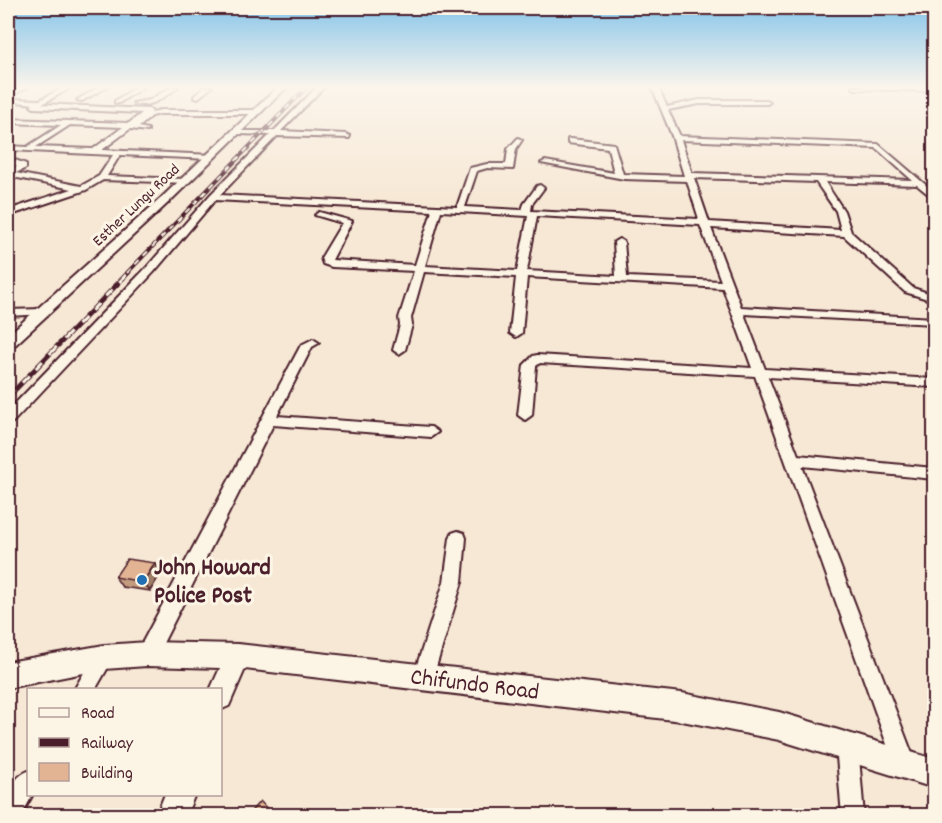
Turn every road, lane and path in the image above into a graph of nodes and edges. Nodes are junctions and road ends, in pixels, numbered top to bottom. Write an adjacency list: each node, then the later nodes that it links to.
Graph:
1 (65, 125): 15 (street)
2 (131, 125): 16 (street)
3 (137, 125): 7 (street)
4 (245, 125): 8 (street, Esther Lungu Road)
5 (283, 125): 9 (street)
6 (672, 125): 11 (street)
7 (146, 130)
8 (238, 132): 9 (street); 18 (street, Esther Lungu Road)
9 (277, 132): 10 (street); 30 (street)
10 (346, 136)
11 (677, 138): 22 (street); 26 (street)
12 (518, 140): 32 (street)
13 (571, 141): 21 (street)
14 (8, 148): 15 (street)
15 (28, 149): 16 (street)
16 (94, 152): 17 (street)
17 (118, 153): 18 (street); 23 (street)
18 (211, 157): 25 (street, Esther Lungu Road)
19 (8, 163): 27 (street)
20 (545, 163): 21 (street)
21 (619, 176): 22 (street)
22 (688, 177): 24 (street); 36 (street)
23 (102, 178): 25 (street); 27 (street)
24 (819, 180): 26 (street); 37 (street)
25 (185, 181): 45 (street, Esther Lungu Road)
26 (920, 183): 29 (street)
27 (83, 188): 33 (street)
28 (540, 188): 34 (street)
29 (934, 196)
30 (213, 197): 31 (street); 55 (street)
31 (437, 208): 32 (street); 39 (street)
32 (460, 210): 34 (street)
33 (8, 213)
34 (529, 213): 36 (street); 40 (street)
35 (319, 215): 39 (street)
36 (704, 223): 37 (street); 42 (street)
37 (847, 234): 43 (street)
38 (619, 242): 41 (street)
39 (420, 269): 40 (street); 51 (street)
40 (522, 273): 41 (street); 48 (street)
41 (622, 280): 42 (street)
42 (727, 285): 44 (street)
43 (934, 298)
44 (736, 310): 47 (street); 52 (street)
45 (42, 312): 46 (street); 49 (street, Esther Lungu Road)
46 (8, 313)
47 (934, 321)
48 (516, 333)
49 (8, 343)
50 (313, 343): 56 (street)
51 (399, 350)
52 (759, 373): 53 (street); 54 (street); 58 (street)
53 (934, 383)
54 (525, 415)
55 (8, 420)
56 (269, 420): 57 (street); 61 (street)
57 (431, 432)
58 (791, 460): 59 (street); 69 (street)
59 (934, 472)
60 (458, 538): 65 (street)
61 (147, 654): 62 (street, Chifundo Road); 63 (street, Chifundo Road)
62 (238, 656): 65 (street, Chifundo Road); 67 (street)
63 (104, 657): 64 (street, Chifundo Road); 66 (street)
64 (8, 675)
65 (423, 677): 68 (street, Chifundo Road)
66 (85, 688)
67 (222, 693)
68 (847, 745): 69 (street, Chifundo Road); 75 (street)
69 (906, 766): 70 (street, Chifundo Road)
70 (934, 774)
71 (27, 784): 73 (street)
72 (180, 796): 74 (street)
73 (8, 816)
74 (171, 816)
75 (853, 816)

